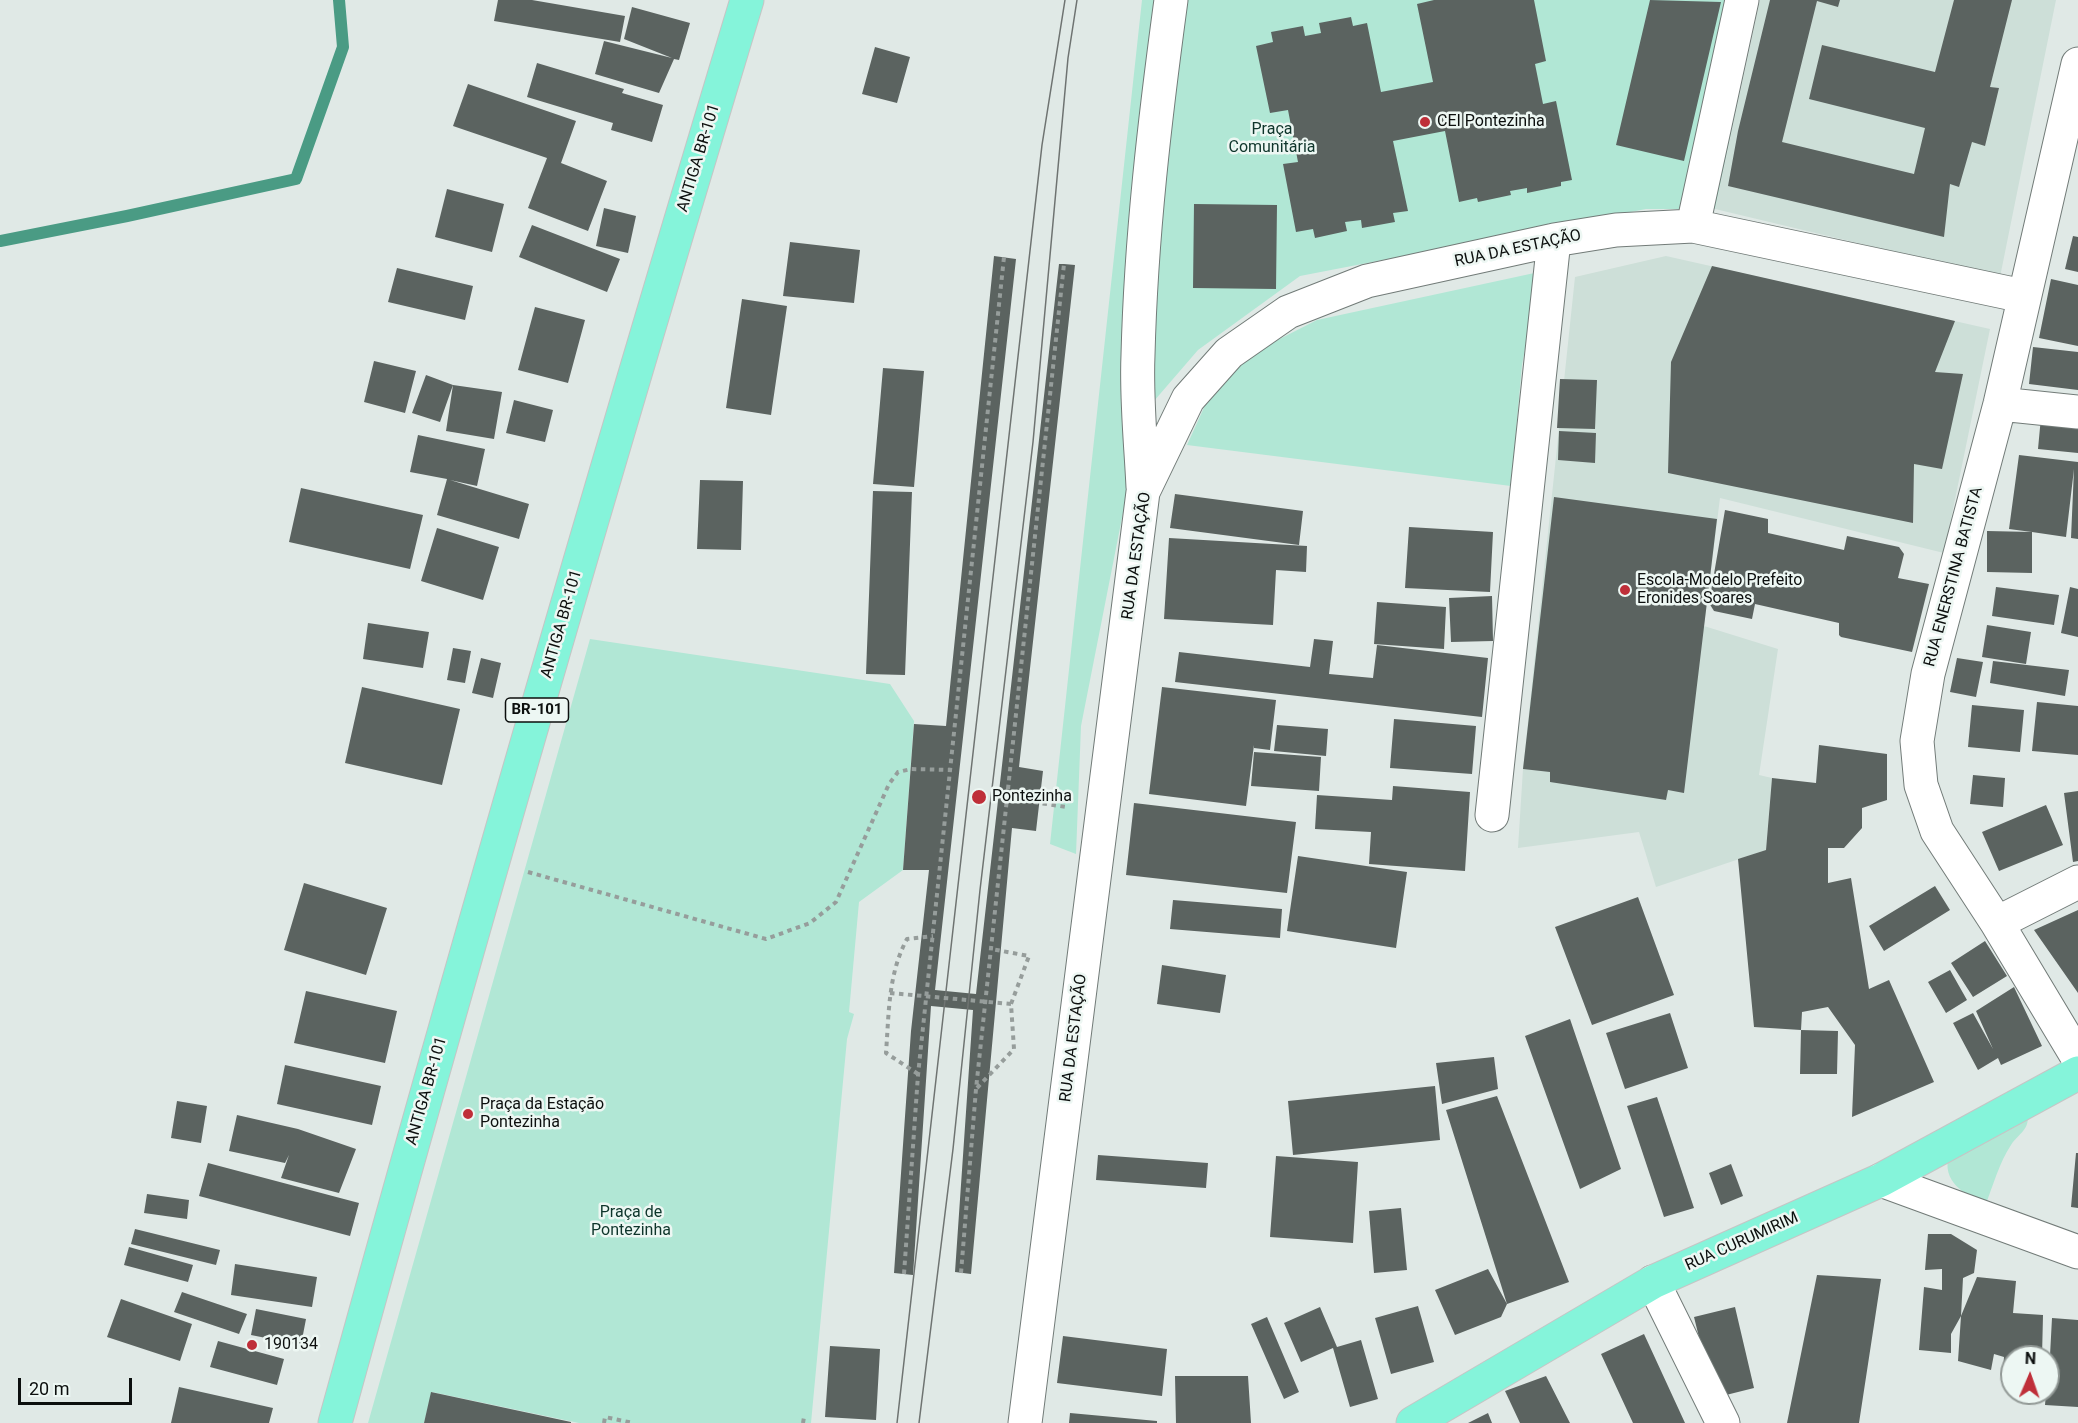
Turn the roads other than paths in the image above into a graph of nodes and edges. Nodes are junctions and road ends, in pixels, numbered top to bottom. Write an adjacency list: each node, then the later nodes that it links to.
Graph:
1 (747, 0): 19 (main road, ANTIGA BR-101 / BR-101)
2 (1171, 0): 10 (street)
3 (1742, 0): 5 (street)
4 (2078, 64): 7 (street, RUA ENERSTINA BATISTA)
5 (1693, 226): 6 (street, RUA DA ESTAÇÃO); 7 (street, RUA DA ESTAÇÃO)
6 (1554, 240): 10 (street, RUA DA ESTAÇÃO); 11 (street)
7 (2023, 296): 8 (street, RUA ENERSTINA BATISTA)
8 (2000, 404): 9 (street); 13 (street, RUA ENERSTINA BATISTA)
9 (2078, 412)
10 (1143, 492): 20 (street, RUA DA ESTAÇÃO)
11 (1492, 815)
12 (2078, 882): 13 (street)
13 (1997, 923): 14 (street, RUA ENERSTINA BATISTA)
14 (2078, 1058)
15 (2078, 1072): 16 (main road, RUA CURUMIRIM)
16 (1881, 1180): 17 (street); 18 (main road, RUA CURUMIRIM)
17 (2078, 1252)
18 (1653, 1282): 21 (main road, RUA CURUMIRIM); 22 (street)
19 (335, 1423)
20 (1026, 1423)
21 (1413, 1423)
22 (1723, 1423)

